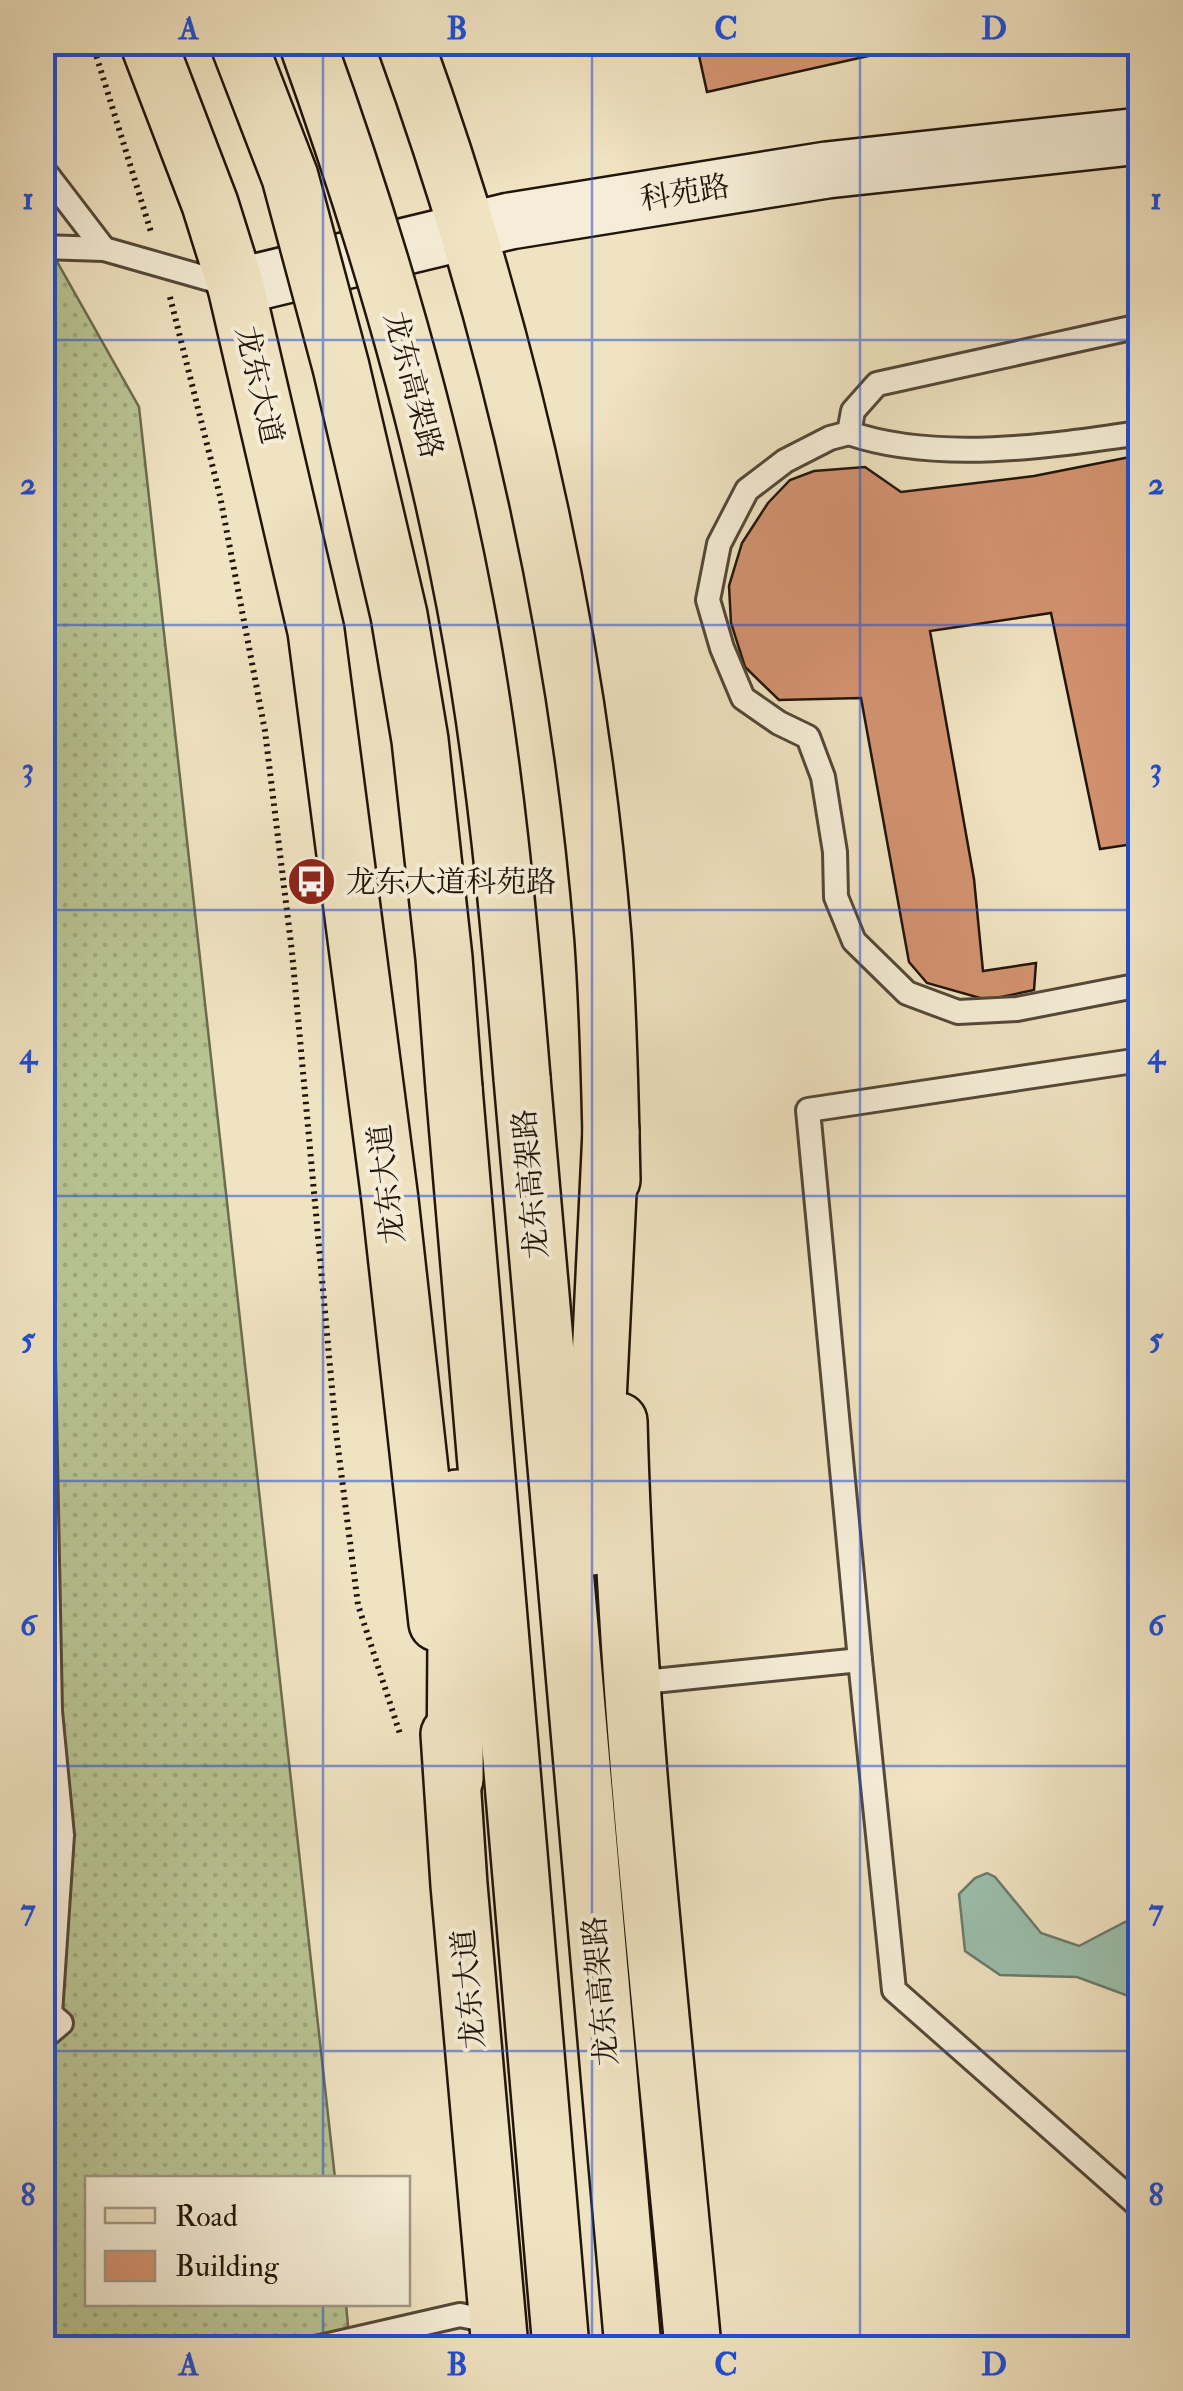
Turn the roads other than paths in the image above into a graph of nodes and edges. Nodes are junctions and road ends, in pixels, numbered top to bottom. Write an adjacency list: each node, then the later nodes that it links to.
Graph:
1 (148, 42): 10 (main road, 龙东大道)
2 (238, 42): 17 (main road, bridge)
3 (307, 42): 22 (main road, 龙东高架路, bridge)
4 (405, 42): 7 (main road)
5 (1140, 136): 7 (street, 科苑路)
6 (42, 168): 9 (lane)
7 (469, 228): 10 (street, 科苑路); 16 (main road)
8 (42, 247): 9 (lane)
9 (104, 249): 10 (lane)
10 (236, 287): 23 (main road, 龙东大道)
11 (1140, 326): 12 (lane)
12 (849, 432): 13 (lane); 14 (lane)
13 (1140, 433)
14 (1140, 985)
15 (1140, 1060): 19 (lane)
16 (611, 1131): 20 (main road); 22 (main road)
17 (460, 1165): 23 (main road); 29 (main road)
18 (42, 1307): 21 (lane)
19 (860, 1660): 20 (lane); 26 (lane)
20 (634, 1683): 31 (main road)
21 (46, 1715): 24 (lane)
22 (580, 1765): 30 (main road, 龙东高架路)
23 (454, 1778): 27 (main road, 龙东大道)
24 (46, 2010): 25 (lane)
25 (42, 2039)
26 (1140, 2207)
27 (499, 2336): 28 (lane)
28 (316, 2348)
29 (561, 2348)
30 (633, 2348)
31 (694, 2348)

